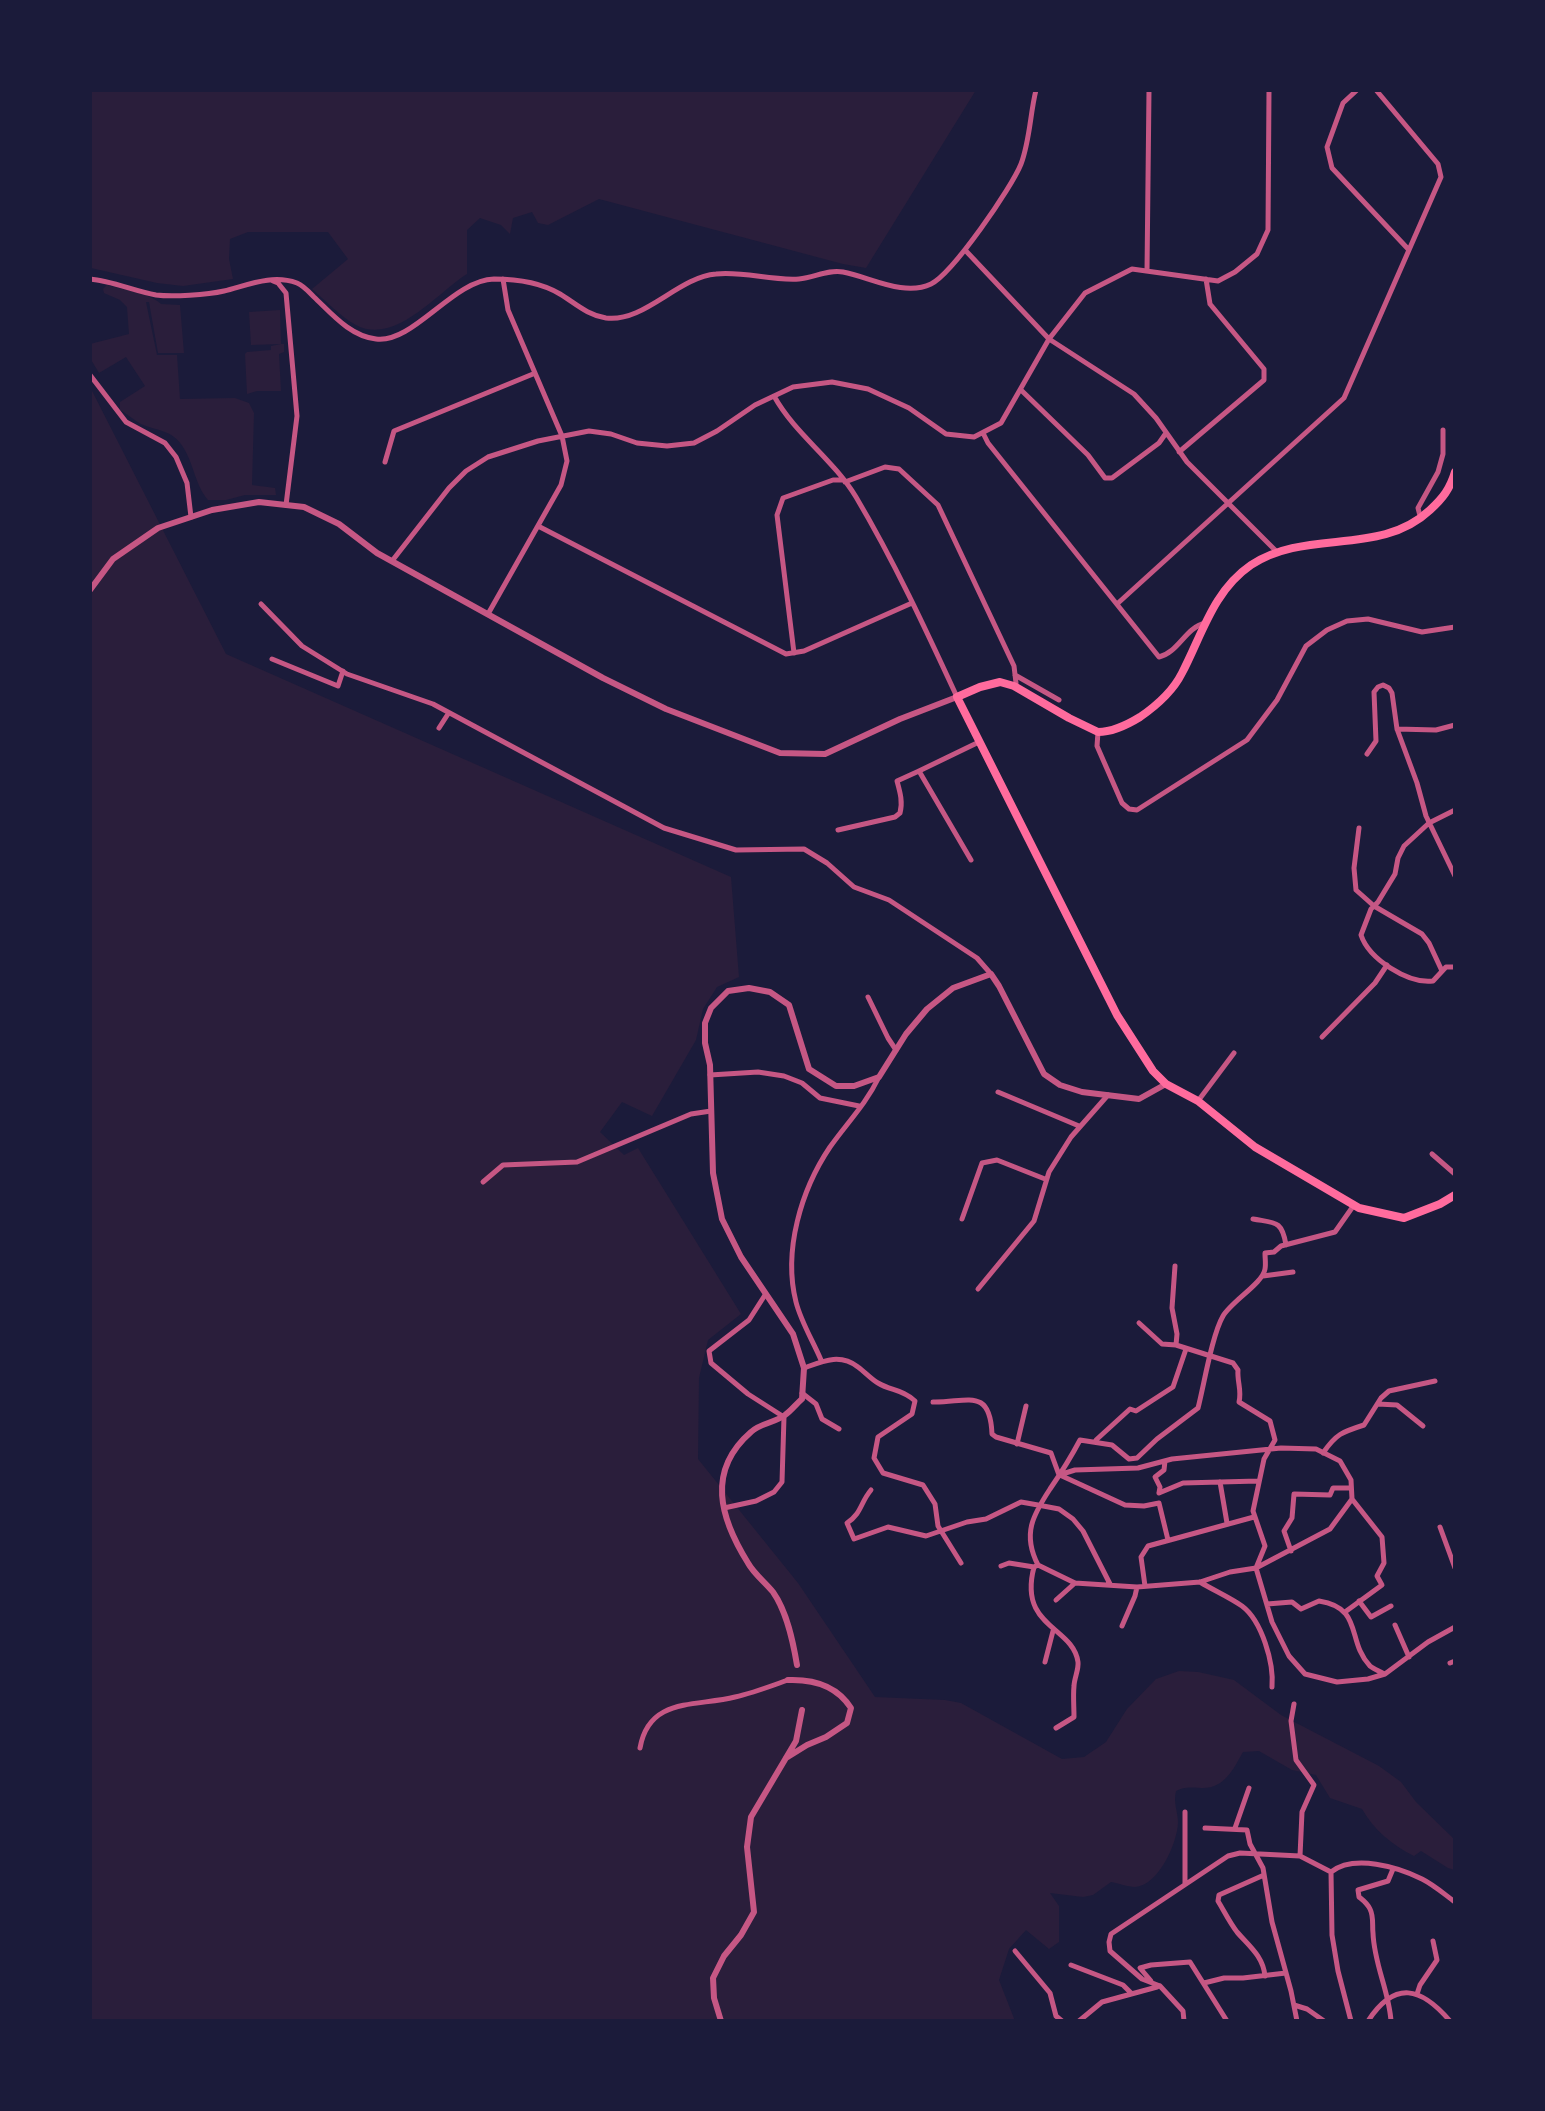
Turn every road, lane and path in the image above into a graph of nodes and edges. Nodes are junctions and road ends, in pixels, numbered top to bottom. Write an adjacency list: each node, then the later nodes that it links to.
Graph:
1 (1036, 90): 6 (street)
2 (1148, 90): 8 (street)
3 (1269, 90): 12 (street)
4 (1357, 90): 7 (street)
5 (1376, 90): 7 (street)
6 (966, 250): 11 (street); 13 (street)
7 (1409, 250): 26 (street)
8 (1147, 271): 12 (street); 13 (street)
9 (90, 279): 10 (street)
10 (270, 279): 11 (street); 27 (street)
11 (503, 280): 14 (street)
12 (1206, 280): 22 (street)
13 (1050, 340): 16 (street); 20 (street)
14 (534, 374): 21 (street); 23 (street)
15 (90, 375): 28 (street)
16 (1021, 390): 19 (street); 20 (street)
17 (774, 396): 19 (street); 21 (street); 25 (street)
18 (1443, 430): 29 (street)
19 (983, 433): 36 (street)
20 (1166, 433): 22 (street)
21 (562, 436): 30 (street); 32 (street)
22 (1179, 452): 26 (street)
23 (385, 462)
24 (1455, 472): 29 (main road)
25 (844, 481): 34 (street); 40 (street); 43 (street)
26 (1228, 504): 31 (street); 36 (street)
27 (286, 505): 28 (street); 32 (street)
28 (191, 517): 33 (street)
29 (1420, 519): 31 (main road)
30 (538, 526): 37 (street); 40 (street)
31 (1276, 551): 38 (main road)
32 (392, 561): 37 (street)
33 (90, 590)
34 (912, 603): 40 (street); 45 (street)
35 (260, 604): 42 (street)
36 (1118, 604): 38 (street)
37 (488, 614): 45 (street)
38 (1205, 623): 51 (main road)
39 (1455, 627): 51 (street)
40 (794, 653)
41 (272, 659): 42 (street)
42 (343, 672): 47 (street)
43 (1015, 675): 44 (street); 46 (street)
44 (1014, 686): 45 (main road); 51 (main road)
45 (956, 697): 52 (main road)
46 (1059, 700)
47 (448, 712): 49 (street); 65 (street)
48 (1455, 725): 50 (street)
49 (439, 728)
50 (1398, 729): 53 (street); 56 (street)
51 (1098, 732)
52 (979, 742): 54 (street); 72 (main road)
53 (1367, 754)
54 (920, 771): 58 (street); 59 (street)
55 (1455, 810): 56 (street)
56 (1429, 823): 60 (street); 61 (street)
57 (1359, 828): 61 (street)
58 (838, 830)
59 (971, 860)
60 (1455, 876)
61 (1374, 906): 62 (street); 64 (street)
62 (1388, 964): 64 (street); 67 (street)
63 (1455, 967): 64 (street)
64 (1442, 971)
65 (990, 974): 68 (street); 74 (street)
66 (868, 998): 68 (street)
67 (1322, 1037)
68 (896, 1050): 71 (street)
69 (1234, 1052): 75 (street)
70 (710, 1075): 71 (street); 76 (street); 77 (street)
71 (879, 1077): 76 (street)
72 (1166, 1084): 74 (street); 75 (main road)
73 (998, 1092): 78 (street)
74 (1108, 1095): 78 (street)
75 (1198, 1101): 84 (main road)
76 (860, 1106): 97 (street)
77 (711, 1111): 82 (street); 92 (street)
78 (1079, 1126): 81 (street)
79 (1432, 1154): 80 (street)
80 (1455, 1174)
81 (1046, 1180): 85 (street); 91 (street)
82 (483, 1182)
83 (1455, 1195): 84 (main road)
84 (1354, 1205): 87 (street)
85 (962, 1219)
86 (1253, 1219): 87 (street)
87 (1286, 1245): 90 (street)
88 (1176, 1266): 94 (street)
89 (1293, 1272): 90 (street)
90 (1263, 1276): 96 (street)
91 (978, 1289)
92 (765, 1295): 98 (street); 104 (street)
93 (1139, 1323): 94 (street)
94 (1176, 1345): 95 (street)
95 (1186, 1349): 96 (street); 107 (street)
96 (1210, 1357): 107 (street); 109 (street)
97 (821, 1361): 98 (street); 125 (street)
98 (804, 1368): 100 (street)
99 (1435, 1381): 102 (street)
100 (802, 1393): 104 (street); 106 (street)
101 (933, 1402): 108 (street)
102 (1378, 1404): 105 (street); 110 (street)
103 (1026, 1406): 108 (street)
104 (784, 1416): 121 (street); 121 (street)
105 (1423, 1426)
106 (839, 1429)
107 (1094, 1442): 112 (street)
108 (1017, 1444): 112 (street)
109 (1270, 1449): 110 (street); 111 (street); 114 (street)
110 (1323, 1454): 115 (street)
111 (1164, 1461): 112 (street); 117 (street)
112 (1059, 1475): 119 (street); 120 (street)
113 (1220, 1482): 114 (street); 117 (street); 123 (street)
114 (1258, 1482): 122 (street)
115 (1351, 1488): 118 (street); 127 (street)
116 (872, 1490): 125 (street)
117 (1159, 1493): 119 (street)
118 (1352, 1499): 127 (street); 139 (street)
119 (1159, 1503): 126 (street)
120 (1038, 1504): 125 (street); 130 (street); 135 (street)
121 (724, 1508): 149 (street)
122 (1255, 1517): 123 (street); 131 (street)
123 (1227, 1523): 126 (street)
124 (1440, 1527): 132 (street)
125 (941, 1530): 128 (street)
126 (1168, 1540): 136 (street)
127 (1291, 1550): 131 (street)
128 (961, 1563)
129 (1001, 1566): 130 (street)
130 (1036, 1566): 134 (street); 146 (street)
131 (1256, 1568): 133 (street); 140 (street)
132 (1455, 1568)
133 (1200, 1582): 136 (street); 152 (street)
134 (1075, 1583): 135 (street); 138 (street)
135 (1110, 1585): 137 (street)
136 (1146, 1586): 137 (street)
137 (1137, 1587): 144 (street)
138 (1056, 1600)
139 (1359, 1602): 141 (street); 142 (street)
140 (1266, 1604): 142 (street); 150 (street)
141 (1391, 1606)
142 (1345, 1612): 150 (street)
143 (1395, 1625): 147 (street)
144 (1122, 1626)
145 (1455, 1627): 147 (street)
146 (1054, 1630): 148 (street); 155 (street)
147 (1409, 1657): 150 (street)
148 (1046, 1662)
149 (797, 1664)
150 (1385, 1674)
151 (788, 1680): 156 (street); 157 (street)
152 (1272, 1687)
153 (1294, 1704): 163 (street)
154 (802, 1710): 157 (street)
155 (1056, 1728)
156 (640, 1748)
157 (785, 1758): 180 (street)
158 (1249, 1788): 161 (street)
159 (1185, 1812): 167 (street)
160 (1205, 1828): 161 (street)
161 (1235, 1828): 162 (street)
162 (1256, 1856): 163 (street); 166 (street); 167 (street)
163 (1300, 1856): 165 (street)
164 (1393, 1868): 165 (street); 168 (street); 178 (street)
165 (1331, 1872): 187 (street)
166 (1264, 1874): 172 (street); 173 (street)
167 (1185, 1885): 175 (street)
168 (1455, 1902)
169 (1433, 1941): 177 (street)
170 (1014, 1951): 181 (street)
171 (1071, 1965): 176 (street)
172 (1286, 1973): 173 (street); 179 (street)
173 (1265, 1976): 174 (street)
174 (1204, 1982): 175 (street); 184 (street)
175 (1160, 1986): 176 (street); 183 (street)
176 (1131, 1993): 182 (street)
177 (1417, 1994): 178 (street); 190 (street)
178 (1387, 1999): 188 (street); 189 (street)
179 (1294, 2005): 185 (street); 186 (street)
180 (721, 2021)
181 (1062, 2021)
182 (1079, 2021)
183 (1184, 2021)
184 (1226, 2021)
185 (1297, 2021)
186 (1324, 2021)
187 (1350, 2021)
188 (1368, 2021)
189 (1392, 2021)
190 (1450, 2021)

